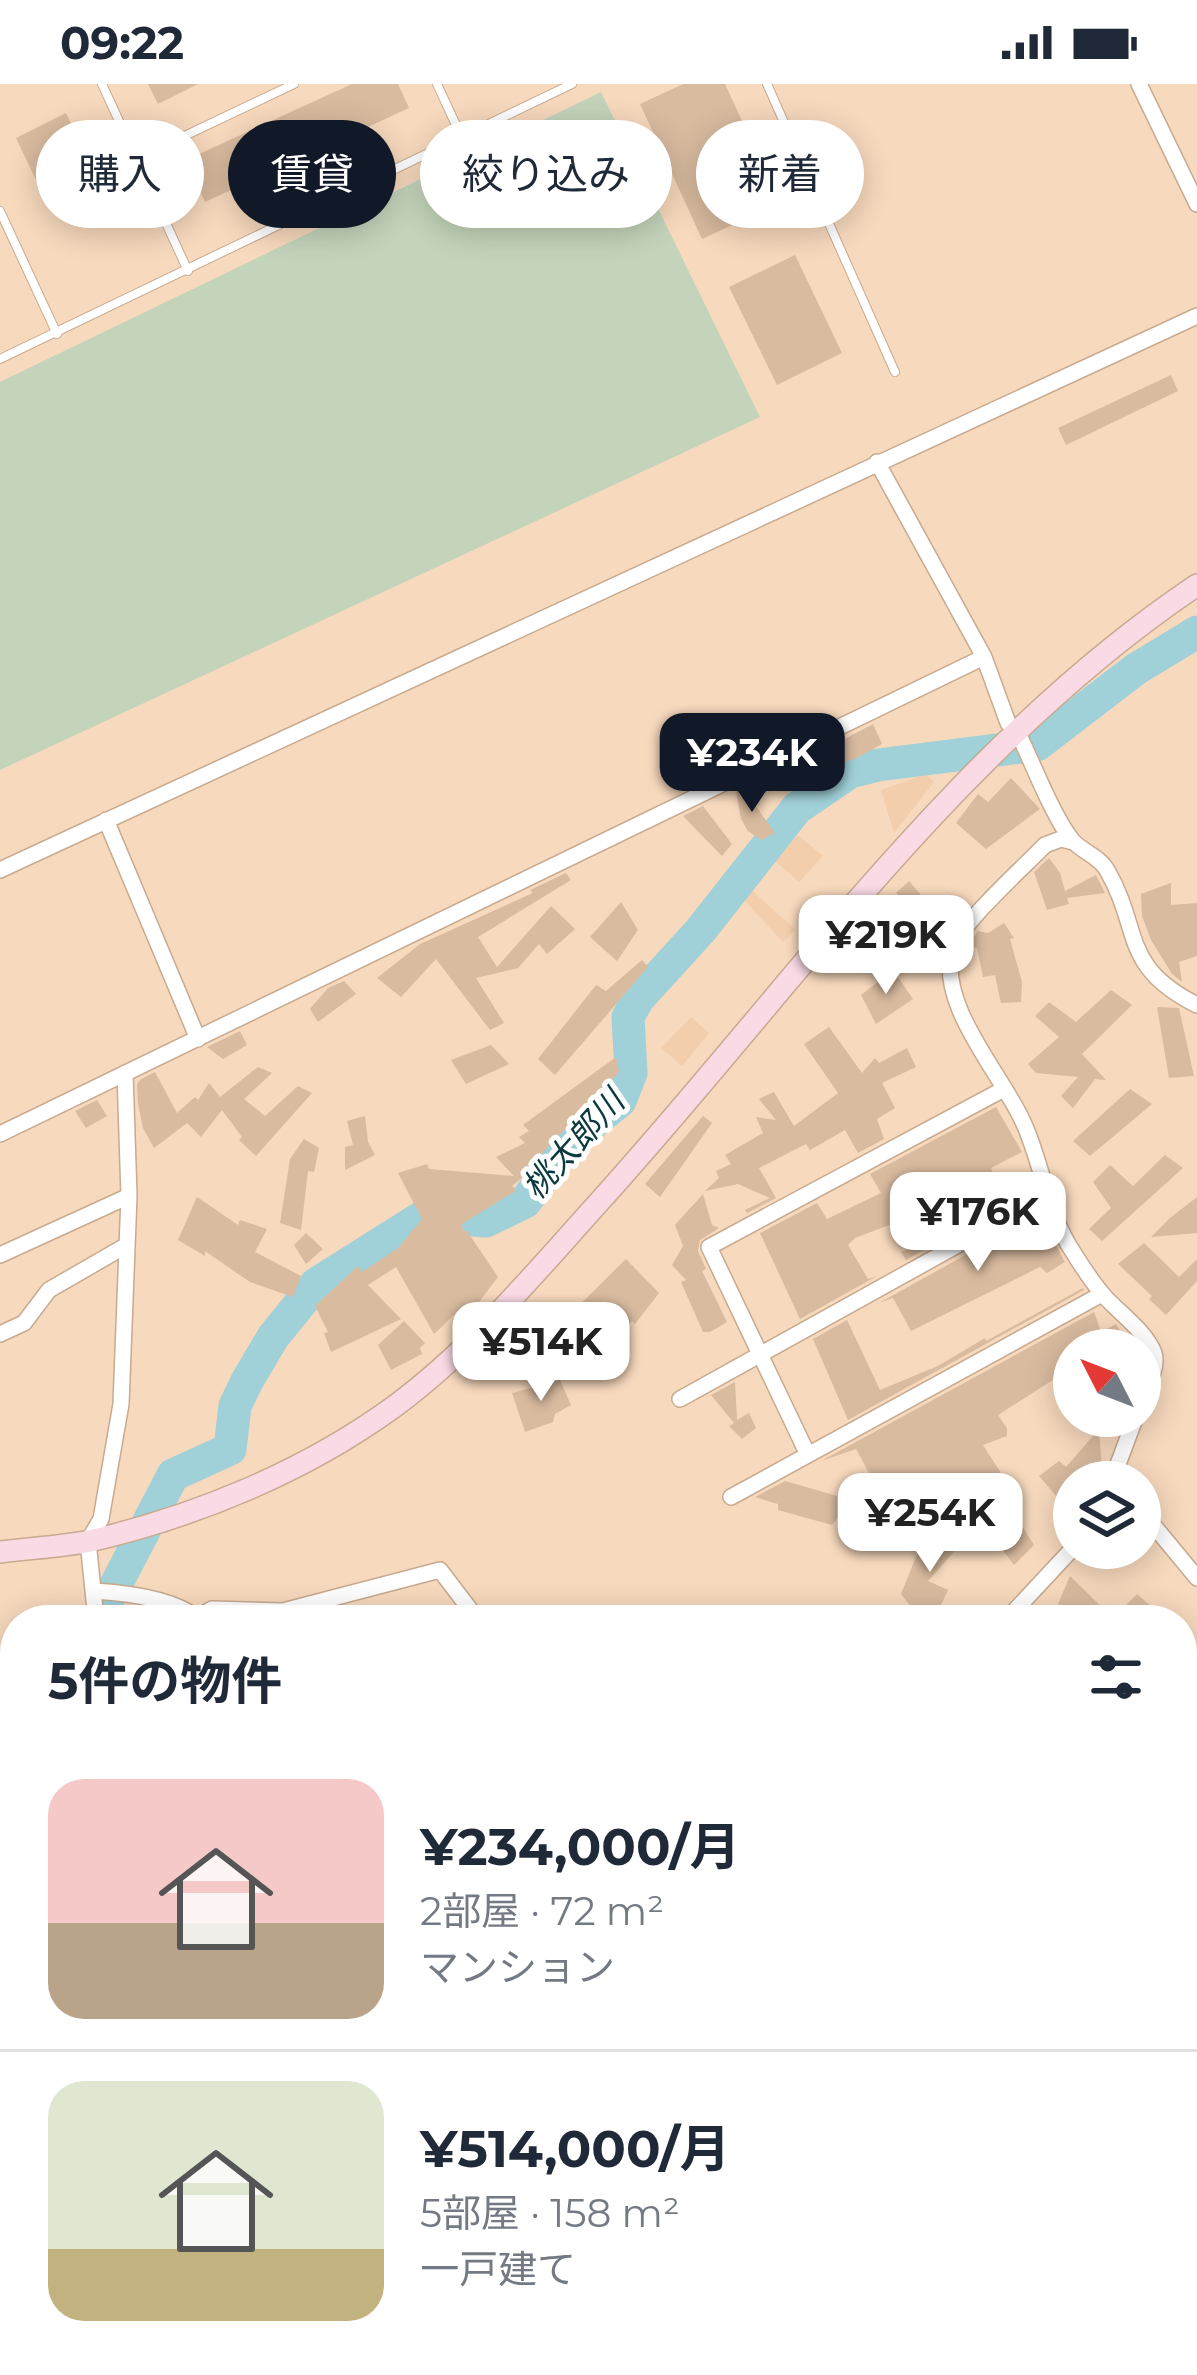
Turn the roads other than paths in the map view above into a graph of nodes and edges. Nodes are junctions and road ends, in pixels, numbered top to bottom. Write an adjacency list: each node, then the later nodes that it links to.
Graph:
1 (102, 84): 7 (lane)
2 (294, 84): 10 (lane)
3 (436, 84): 8 (lane)
4 (572, 84): 9 (lane)
5 (767, 84): 20 (lane)
6 (1139, 84): 12 (street)
7 (118, 120)
8 (453, 120)
9 (499, 120)
10 (204, 127)
11 (420, 159): 16 (lane)
12 (1192, 180): 13 (street)
13 (1197, 204)
14 (0, 211): 18 (lane)
15 (168, 228): 16 (lane)
16 (188, 272): 18 (lane)
17 (1197, 316): 21 (street)
18 (57, 334): 19 (lane)
19 (0, 358)
20 (895, 372)
21 (877, 462): 23 (street); 25 (street)
22 (1197, 585): 24 (street)
23 (984, 657): 24 (street); 29 (street)
24 (1017, 731): 26 (street); 45 (street)
25 (106, 820): 27 (street); 29 (street)
26 (1073, 842): 28 (street); 31 (street)
27 (0, 870)
28 (1197, 1005)
29 (198, 1039): 30 (street)
30 (125, 1073): 32 (street); 33 (street)
31 (1002, 1090): 34 (street); 40 (street)
32 (0, 1134)
33 (129, 1196): 35 (street); 36 (street)
34 (1046, 1196): 37 (street); 40 (street)
35 (127, 1245): 39 (street); 45 (street)
36 (0, 1255)
37 (1102, 1294): 38 (street); 42 (street)
38 (1134, 1329)
39 (0, 1332)
40 (760, 1354): 41 (street); 42 (street)
41 (680, 1399)
42 (808, 1454): 43 (street)
43 (731, 1497)
44 (1161, 1534): 48 (street)
45 (88, 1541): 46 (street); 49 (street)
46 (0, 1552)
47 (1054, 1569): 54 (street)
48 (1197, 1578)
49 (95, 1591): 50 (street); 51 (street)
50 (96, 1605)
51 (160, 1605)
52 (306, 1605): 53 (street)
53 (467, 1605)
54 (1020, 1605)

